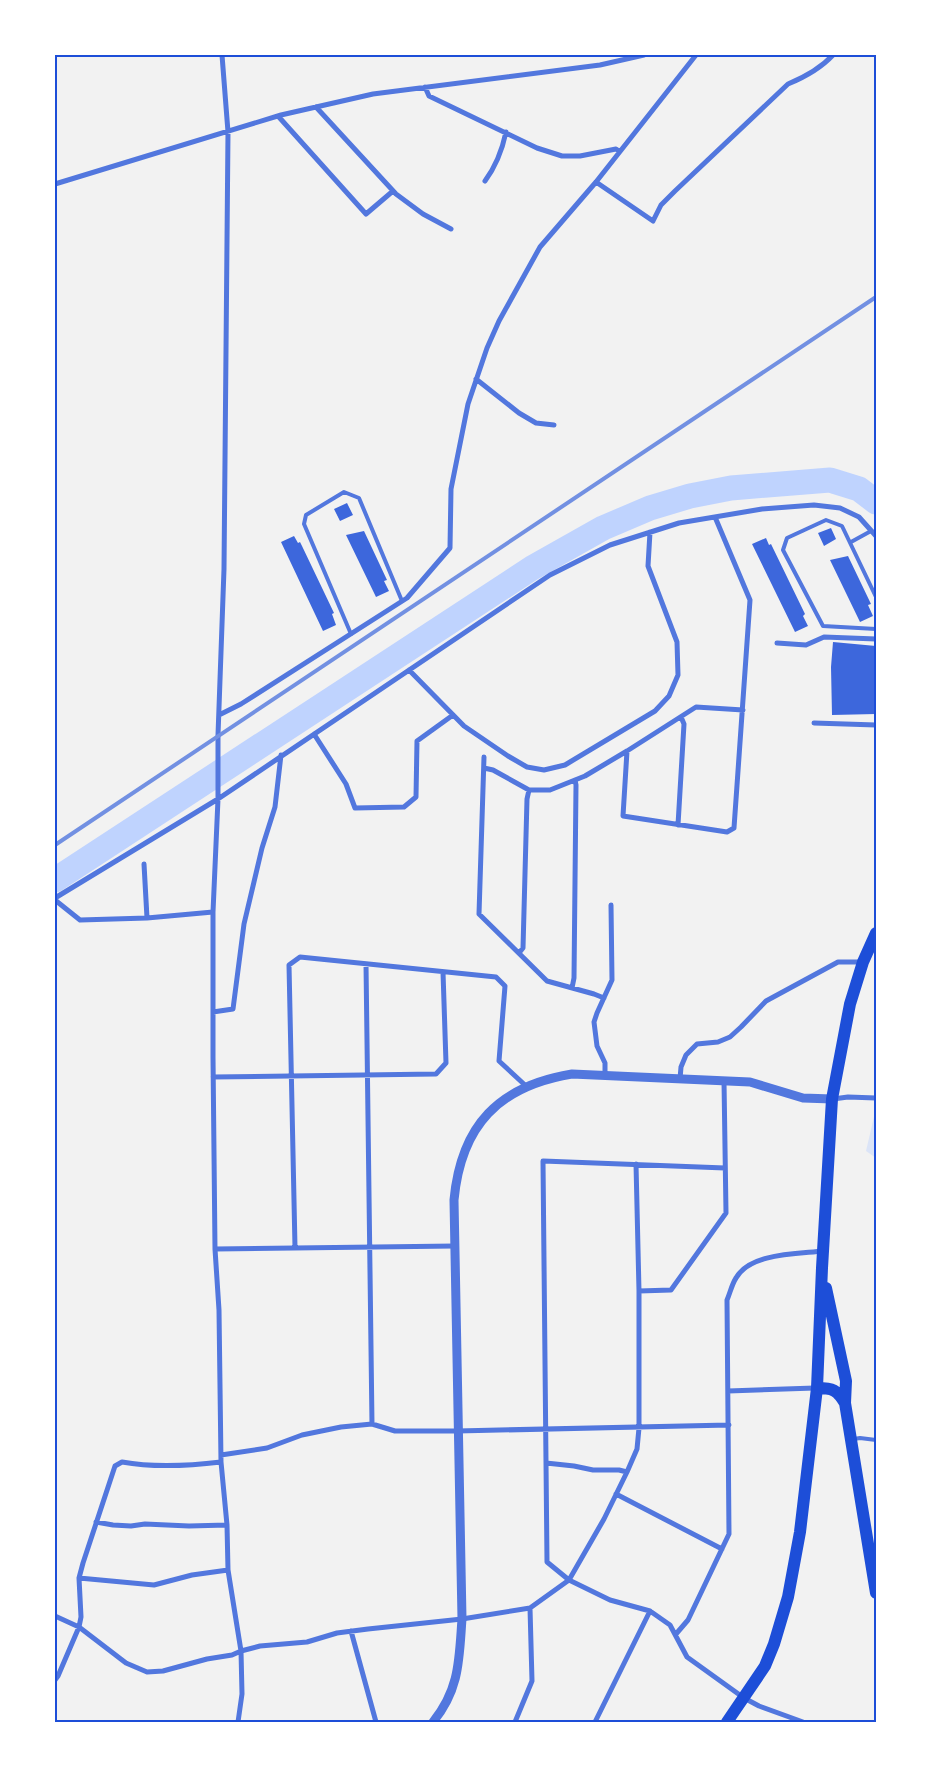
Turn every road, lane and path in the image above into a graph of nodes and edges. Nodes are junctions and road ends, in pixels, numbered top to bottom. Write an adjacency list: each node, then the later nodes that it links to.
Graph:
1 (222, 55): 8 (street)
2 (644, 55): 5 (street)
3 (696, 55): 10 (street)
4 (833, 55): 12 (street)
5 (425, 87): 6 (street); 9 (street)
6 (316, 107): 7 (street); 14 (street)
7 (278, 116): 8 (street); 14 (street)
8 (228, 132): 13 (street); 31 (street)
9 (506, 132): 10 (street); 11 (street)
10 (619, 151): 12 (street)
11 (485, 181)
12 (596, 182): 16 (street)
13 (55, 184)
14 (393, 191): 15 (street)
15 (451, 229)
16 (476, 379): 17 (street); 24 (street)
17 (554, 425)
18 (715, 517): 19 (street); 20 (street); 30 (street)
19 (871, 531): 21 (street); 22 (lane)
20 (650, 532): 29 (street); 32 (street)
21 (876, 536)
22 (850, 542): 23 (lane); 25 (lane)
23 (876, 597)
24 (402, 601): 26 (street); 26 (lane)
25 (876, 629)
26 (351, 634): 31 (street)
27 (876, 639): 28 (street)
28 (777, 643)
29 (410, 670): 32 (street); 36 (street)
30 (743, 710): 33 (street); 44 (street)
31 (219, 715): 43 (street)
32 (454, 715): 36 (street)
33 (681, 717): 37 (street); 44 (street)
34 (814, 723): 35 (street)
35 (876, 725)
36 (314, 734): 38 (street)
37 (627, 751): 41 (street); 44 (street)
38 (281, 755): 43 (street); 57 (street)
39 (484, 757): 40 (street)
40 (484, 768): 42 (street); 51 (street)
41 (574, 780): 42 (street); 55 (street)
42 (529, 790): 51 (street)
43 (218, 799): 46 (street); 48 (street)
44 (678, 825)
45 (144, 864): 49 (street)
46 (55, 899): 49 (street)
47 (611, 905): 56 (street)
48 (213, 912): 49 (street); 57 (street)
49 (147, 918)
50 (876, 934): 52 (main road)
51 (519, 953): 55 (street)
52 (864, 962): 62 (street); 66 (main road)
53 (366, 964): 54 (street); 58 (street); 60 (street)
54 (443, 972): 58 (street); 64 (street)
55 (572, 988): 56 (street)
56 (604, 998): 59 (street)
57 (213, 1012): 61 (street)
58 (368, 1075): 60 (street); 71 (street)
59 (605, 1075): 62 (street); 64 (street)
60 (291, 1076): 61 (street); 70 (street)
61 (213, 1077): 72 (street)
62 (680, 1079): 63 (street)
63 (724, 1081): 66 (street); 68 (street)
64 (526, 1086): 69 (street)
65 (876, 1098): 66 (street)
66 (832, 1099): 73 (main road)
67 (636, 1164): 68 (street); 75 (street); 82 (street)
68 (725, 1168): 75 (street)
69 (454, 1246): 71 (street); 83 (street)
70 (295, 1247): 71 (street); 72 (street)
71 (371, 1247): 79 (street)
72 (215, 1249): 86 (street)
73 (823, 1251): 74 (main road); 77 (street)
74 (822, 1268): 76 (main road); 78 (main road)
75 (639, 1291): 81 (street)
76 (817, 1388): 77 (street); 78 (main road); 107 (main road)
77 (728, 1391): 80 (street)
78 (845, 1403): 84 (main road)
79 (372, 1424): 83 (street); 86 (street)
80 (729, 1424): 81 (street); 93 (street)
81 (639, 1428): 82 (street); 89 (street)
82 (546, 1429): 83 (street); 88 (street)
83 (457, 1431): 101 (street)
84 (852, 1440): 85 (lane); 97 (main road)
85 (876, 1440)
86 (221, 1455): 87 (street)
87 (221, 1462): 91 (street); 92 (street)
88 (546, 1463): 89 (street); 96 (street)
89 (627, 1472): 90 (street)
90 (616, 1494): 93 (street); 96 (street)
91 (96, 1522): 92 (street); 95 (street)
92 (227, 1526): 94 (street)
93 (722, 1549): 104 (street)
94 (228, 1570): 95 (street); 105 (street)
95 (79, 1578): 102 (street)
96 (569, 1580): 98 (street); 99 (street)
97 (876, 1592)
98 (530, 1608): 101 (street); 111 (street)
99 (650, 1611): 104 (street); 112 (street)
100 (55, 1616): 102 (street)
101 (462, 1619): 103 (street); 110 (street)
102 (79, 1627): 105 (street); 106 (street)
103 (351, 1631): 105 (street); 109 (street)
104 (676, 1634): 107 (street)
105 (241, 1651): 108 (street)
106 (55, 1680)
107 (744, 1698): 113 (main road); 114 (street)
108 (238, 1722)
109 (376, 1722)
110 (433, 1722)
111 (515, 1722)
112 (595, 1722)
113 (727, 1722)
114 (803, 1722)

